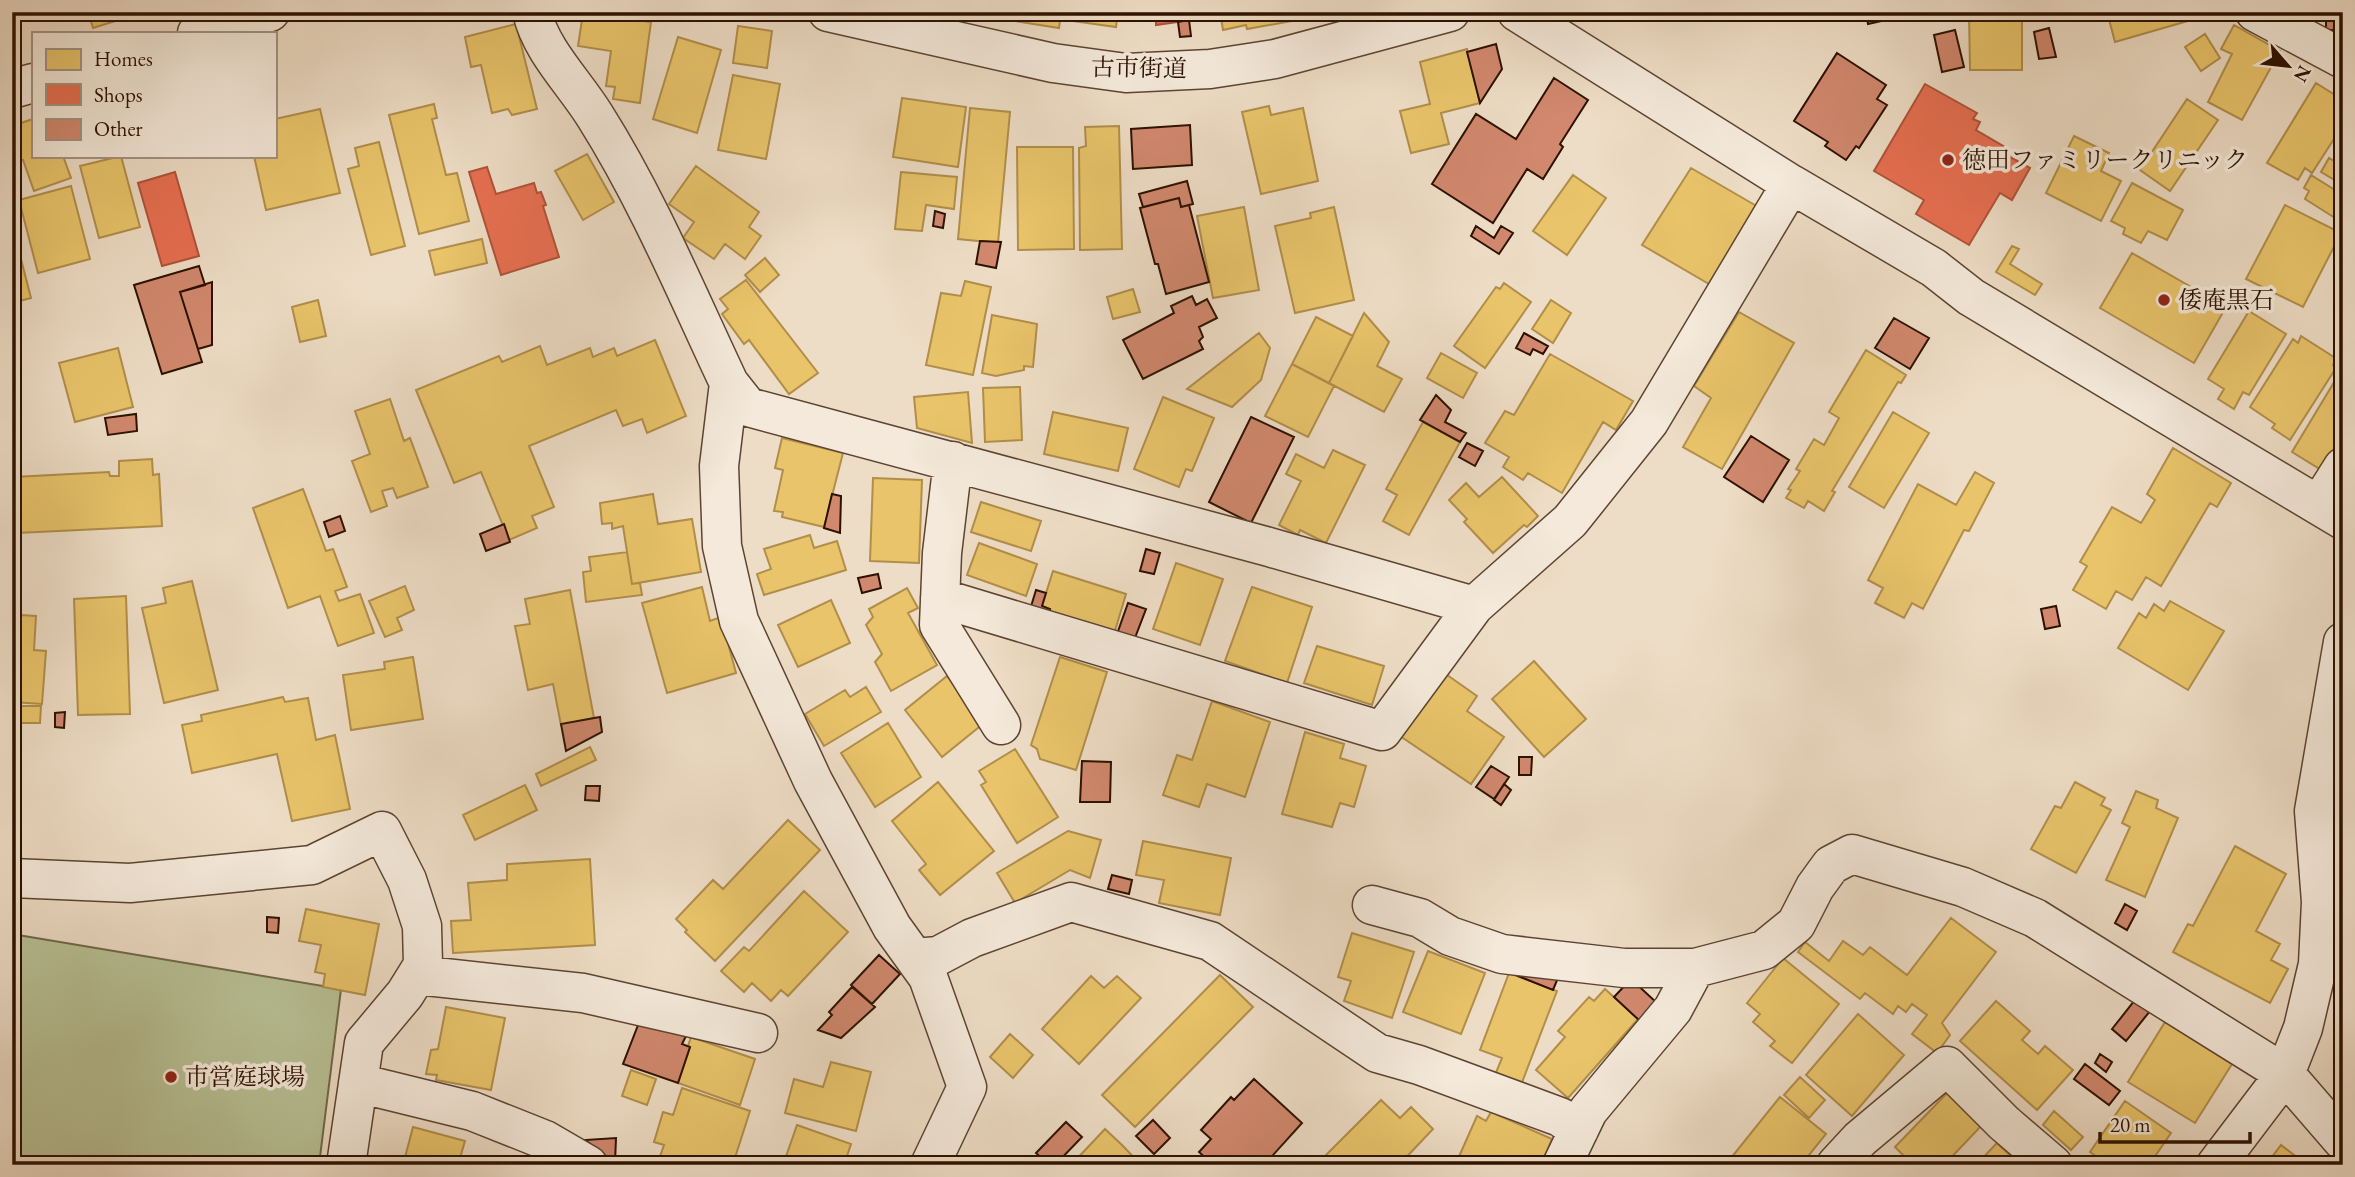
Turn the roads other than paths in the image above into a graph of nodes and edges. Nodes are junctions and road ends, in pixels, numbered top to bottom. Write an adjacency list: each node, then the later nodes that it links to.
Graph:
1 (532, 12): 12 (street)
2 (828, 12): 3 (street, 古市街道)
3 (1450, 12)
4 (1517, 12): 11 (street)
5 (2255, 12): 8 (street)
6 (259, 13): 7 (street)
7 (200, 32)
8 (2343, 59)
9 (32, 83): 10 (street)
10 (12, 89)
11 (1791, 184): 15 (street); 17 (street)
12 (729, 383): 13 (street); 24 (street)
13 (953, 461): 16 (street); 17 (street)
14 (2343, 467): 15 (street)
15 (2331, 513)
16 (940, 598): 17 (street); 19 (street)
17 (1474, 606)
18 (2343, 642): 20 (street)
19 (1001, 725)
20 (2315, 811): 21 (street); 28 (street)
21 (2343, 843)
22 (12, 878): 26 (street)
23 (1372, 905): 25 (street)
24 (915, 958): 30 (street); 34 (street)
25 (1695, 968): 28 (street); 30 (street)
26 (417, 975): 27 (street); 29 (street)
27 (758, 1033)
28 (2285, 1074): 31 (street); 38 (street)
29 (358, 1083): 32 (street); 33 (street)
30 (1579, 1130): 35 (street)
31 (2343, 1141)
32 (345, 1165)
33 (588, 1165)
34 (930, 1165)
35 (1562, 1165)
36 (1836, 1165): 37 (street)
37 (2053, 1165)
38 (2216, 1165)

